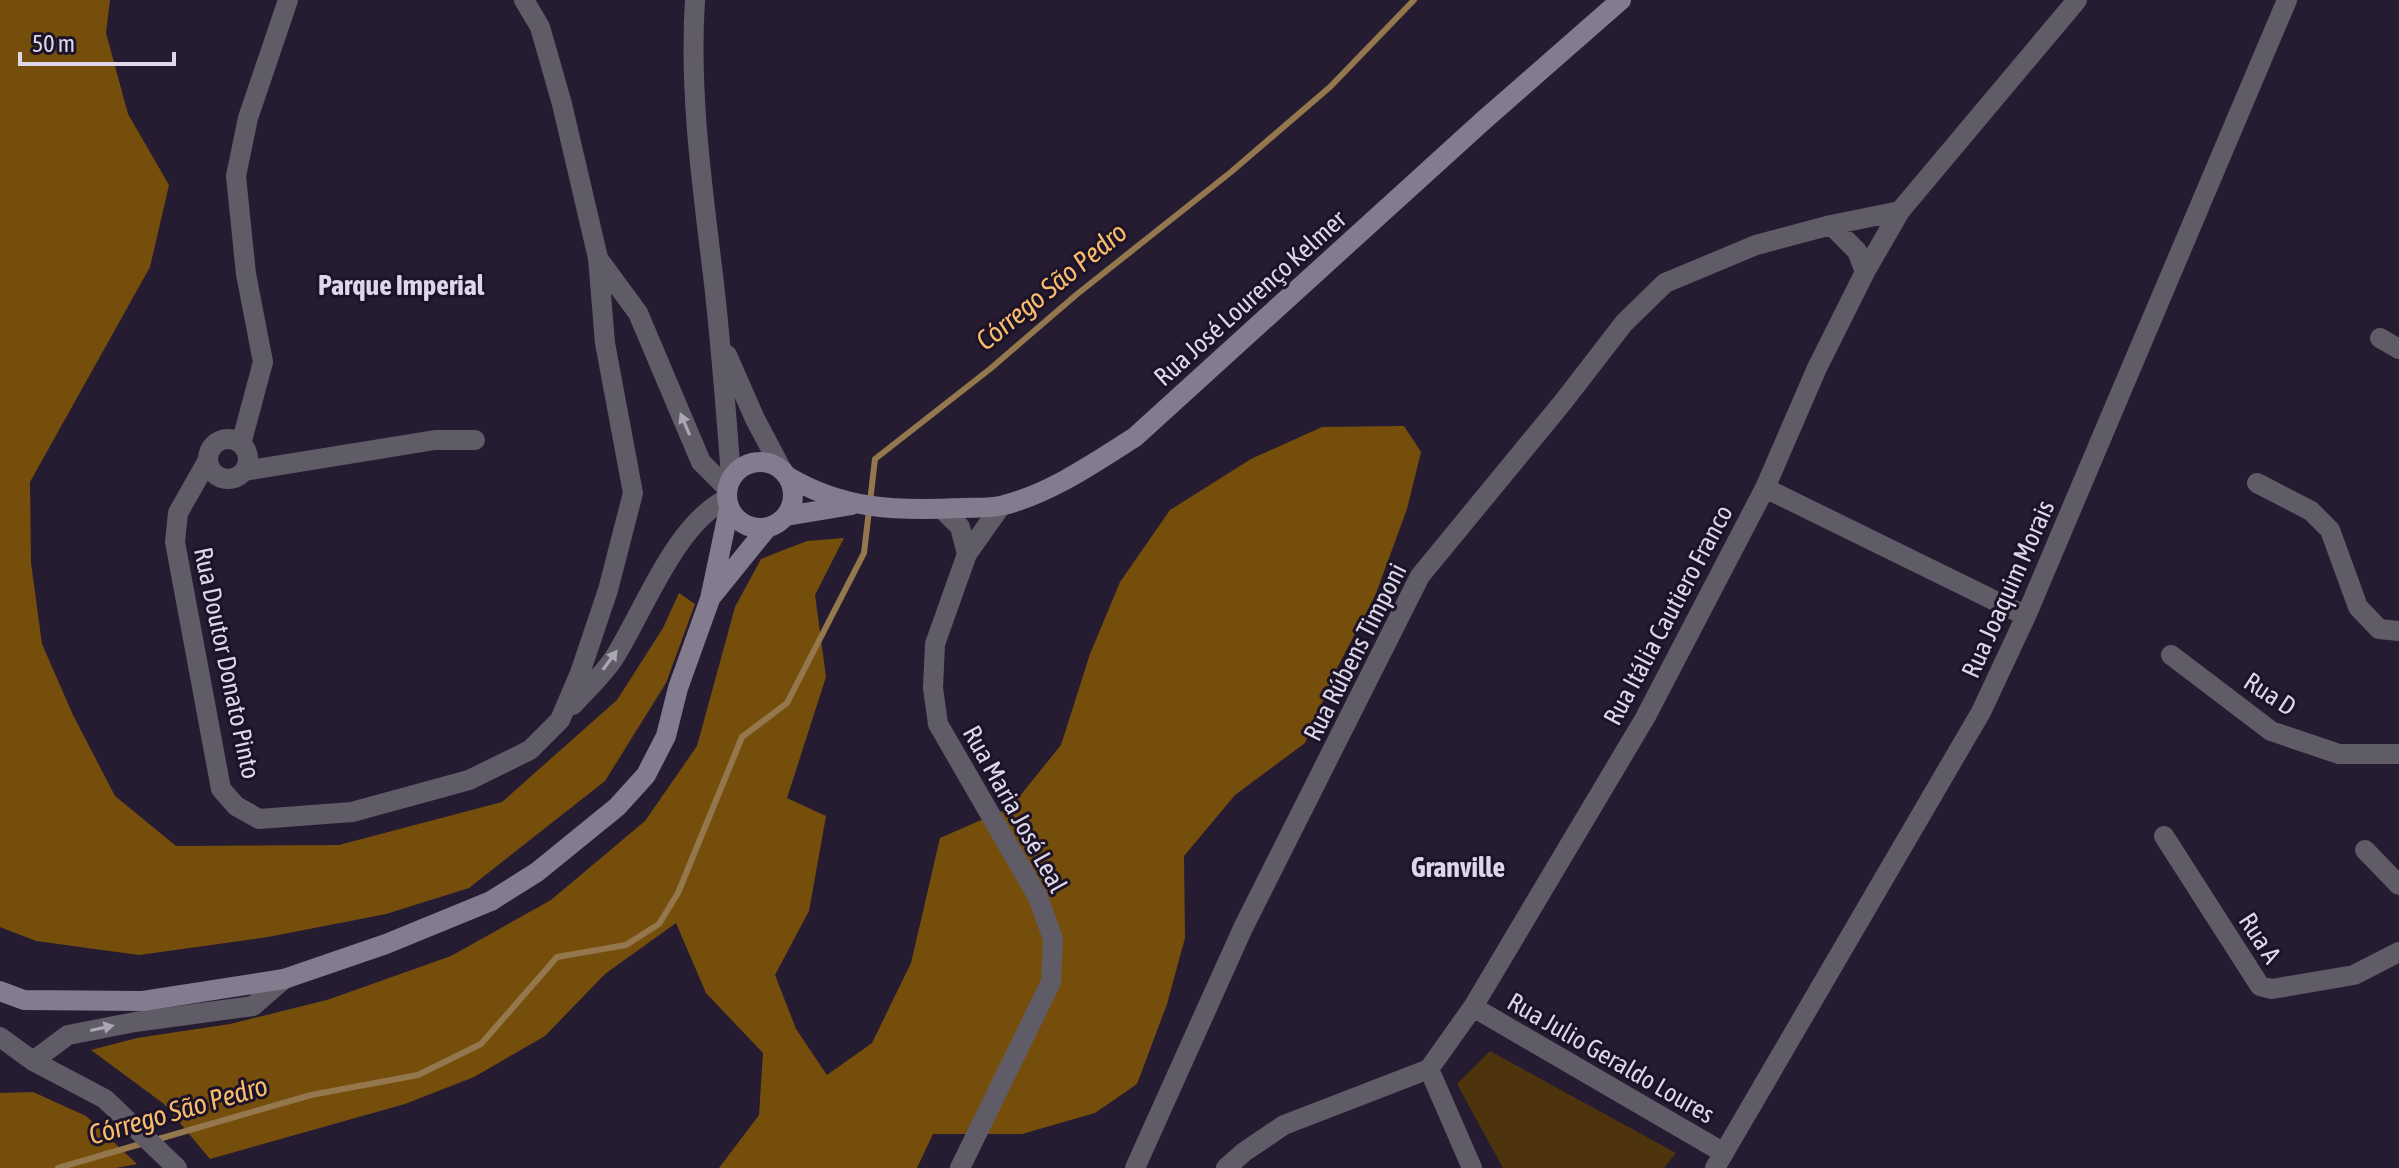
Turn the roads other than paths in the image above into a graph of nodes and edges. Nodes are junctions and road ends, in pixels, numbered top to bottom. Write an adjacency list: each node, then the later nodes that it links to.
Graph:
1 (288, 0): 14 (street)
2 (524, 0): 9 (street, Rua Doutor Donato Pinto)
3 (695, 0): 12 (street)
4 (1621, 0): 25 (main road, Rua José Lourenço Kelmer)
5 (2077, 0): 7 (street, Rua Itália Cautiero Franco)
6 (2287, 0): 32 (street, Rua Joaquim Morais)
7 (1900, 211): 8 (street, Rua Rúbens Timponi); 10 (street, Rua Itália Cautiero Franco)
8 (1831, 225): 10 (street); 50 (street, Rua Rúbens Timponi)
9 (598, 258): 23 (street, Rua Doutor Donato Pinto, one-way to 9); 35 (street, Rua Doutor Donato Pinto)
10 (1865, 272): 22 (street, Rua Itália Cautiero Franco)
11 (2380, 338): 13 (street)
12 (721, 340): 19 (street); 23 (street)
13 (2399, 349)
14 (256, 385): 16 (street); 17 (street, Rua Doutor Donato Pinto)
15 (475, 440): 18 (street)
16 (241, 444): 17 (street); 18 (street)
17 (212, 452): 20 (street); 27 (street, Rua Doutor Donato Pinto)
18 (244, 471): 20 (street)
19 (784, 473): 23 (main road); 24 (main road, Rua José Lourenço Kelmer); 28 (main road)
20 (222, 478): 27 (street)
21 (2257, 483): 33 (street)
22 (1765, 488): 32 (street); 43 (street, Rua Itália Cautiero Franco)
23 (729, 493): 29 (main road); 31 (main road); 35 (street, Rua Doutor Donato Pinto, one-way to 23)
24 (857, 504): 26 (main road, Rua José Lourenço Kelmer); 28 (main road, Rua José Lourenço Kelmer)
25 (1001, 506): 26 (main road, Rua José Lourenço Kelmer); 30 (street, Rua Maria José Leal)
26 (942, 509): 30 (street)
27 (178, 513): 35 (street, Rua Doutor Donato Pinto)
28 (786, 516): 29 (main road)
29 (767, 528): 31 (main road)
30 (967, 554): 49 (street, Rua Maria José Leal)
31 (710, 599): 41 (main road)
32 (2026, 616): 47 (street, Rua Joaquim Morais)
33 (2399, 631)
34 (2171, 655): 36 (street, Rua D)
35 (560, 720)
36 (2399, 754)
37 (2164, 836): 40 (street, Rua A)
38 (2365, 850): 39 (street)
39 (2399, 885)
40 (2399, 952)
41 (284, 979): 42 (main road); 45 (street, one-way to 41)
42 (0, 991)
43 (1473, 1007): 46 (street, Rua Itália Cautiero Franco); 47 (street, Rua Julio Geraldo Loures)
44 (0, 1037): 45 (street)
45 (33, 1061): 48 (street)
46 (1429, 1069): 51 (street); 52 (street)
47 (1719, 1160)
48 (177, 1168)
49 (960, 1168)
50 (1135, 1168)
51 (1226, 1168)
52 (1472, 1168)

